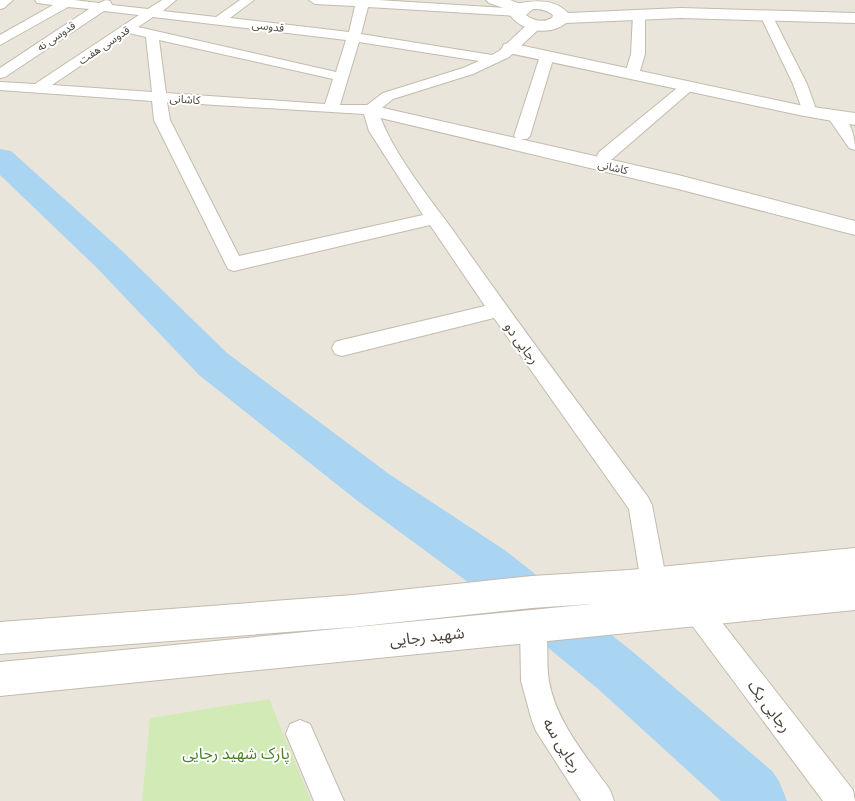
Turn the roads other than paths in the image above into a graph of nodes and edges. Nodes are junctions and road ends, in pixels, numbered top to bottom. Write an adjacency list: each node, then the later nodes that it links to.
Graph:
1 (7, 0): 12 (street)
2 (41, 0): 10 (street, قدوسی)
3 (113, 0): 13 (street, قدوسی نه)
4 (170, 0): 15 (street, قدوسی هفت)
5 (248, 0): 21 (street)
6 (315, 0): 9 (street)
7 (494, 0): 14 (street)
8 (706, 0): 16 (street)
9 (362, 1): 14 (street); 25 (street)
10 (68, 2): 13 (street, قدوسی); 26 (street)
11 (541, 2): 14 (street); 19 (street)
12 (0, 5)
13 (100, 7): 15 (street, قدوسی); 30 (street, قدوسی نه)
14 (520, 10): 22 (street)
15 (149, 13): 21 (street, قدوسی); 23 (street, قدوسی هفت)
16 (693, 13): 17 (street); 18 (street)
17 (639, 14): 19 (street); 31 (street)
18 (766, 15): 20 (street); 39 (street)
19 (561, 18): 22 (street)
20 (855, 18)
21 (218, 21): 25 (street, قدوسی)
22 (535, 25): 27 (street)
23 (129, 29): 24 (street); 35 (street, قدوسی هفت)
24 (152, 34): 32 (street); 36 (street)
25 (354, 37): 29 (street, قدوسی); 32 (street)
26 (0, 41)
27 (510, 48): 28 (street); 29 (street)
28 (547, 56): 31 (street); 42 (street)
29 (494, 59): 38 (street)
30 (0, 74)
31 (632, 74): 34 (street)
32 (341, 77): 37 (street)
33 (0, 86): 35 (street, کاشانی)
34 (687, 87): 39 (street); 44 (street)
35 (37, 89): 36 (street, کاشانی)
36 (160, 98): 37 (street, کاشانی); 45 (street)
37 (331, 109): 38 (street, کاشانی)
38 (370, 110): 42 (street, کاشانی); 45 (street, رجایی دو); 47 (street, کاشانی)
39 (810, 112): 40 (street)
40 (834, 116): 41 (street); 43 (street)
41 (855, 119)
42 (522, 136): 44 (street, کاشانی)
43 (855, 145)
44 (604, 156): 46 (street, کاشانی)
45 (434, 218): 48 (street, رجایی دو)
46 (855, 220)
47 (855, 228)
48 (498, 310): 49 (street); 51 (street, رجایی دو)
49 (342, 348)
50 (855, 563): 51 (street)
51 (654, 584): 55 (street)
52 (855, 594): 53 (street, شهید رجایی)
53 (697, 611): 54 (street, شهید رجایی); 60 (street, رجایی یک)
54 (537, 625): 56 (street, شهید رجایی); 59 (street, رجایی سه)
55 (0, 638)
56 (0, 679)
57 (300, 734): 58 (street)
58 (330, 801)
59 (599, 801)
60 (842, 801)

